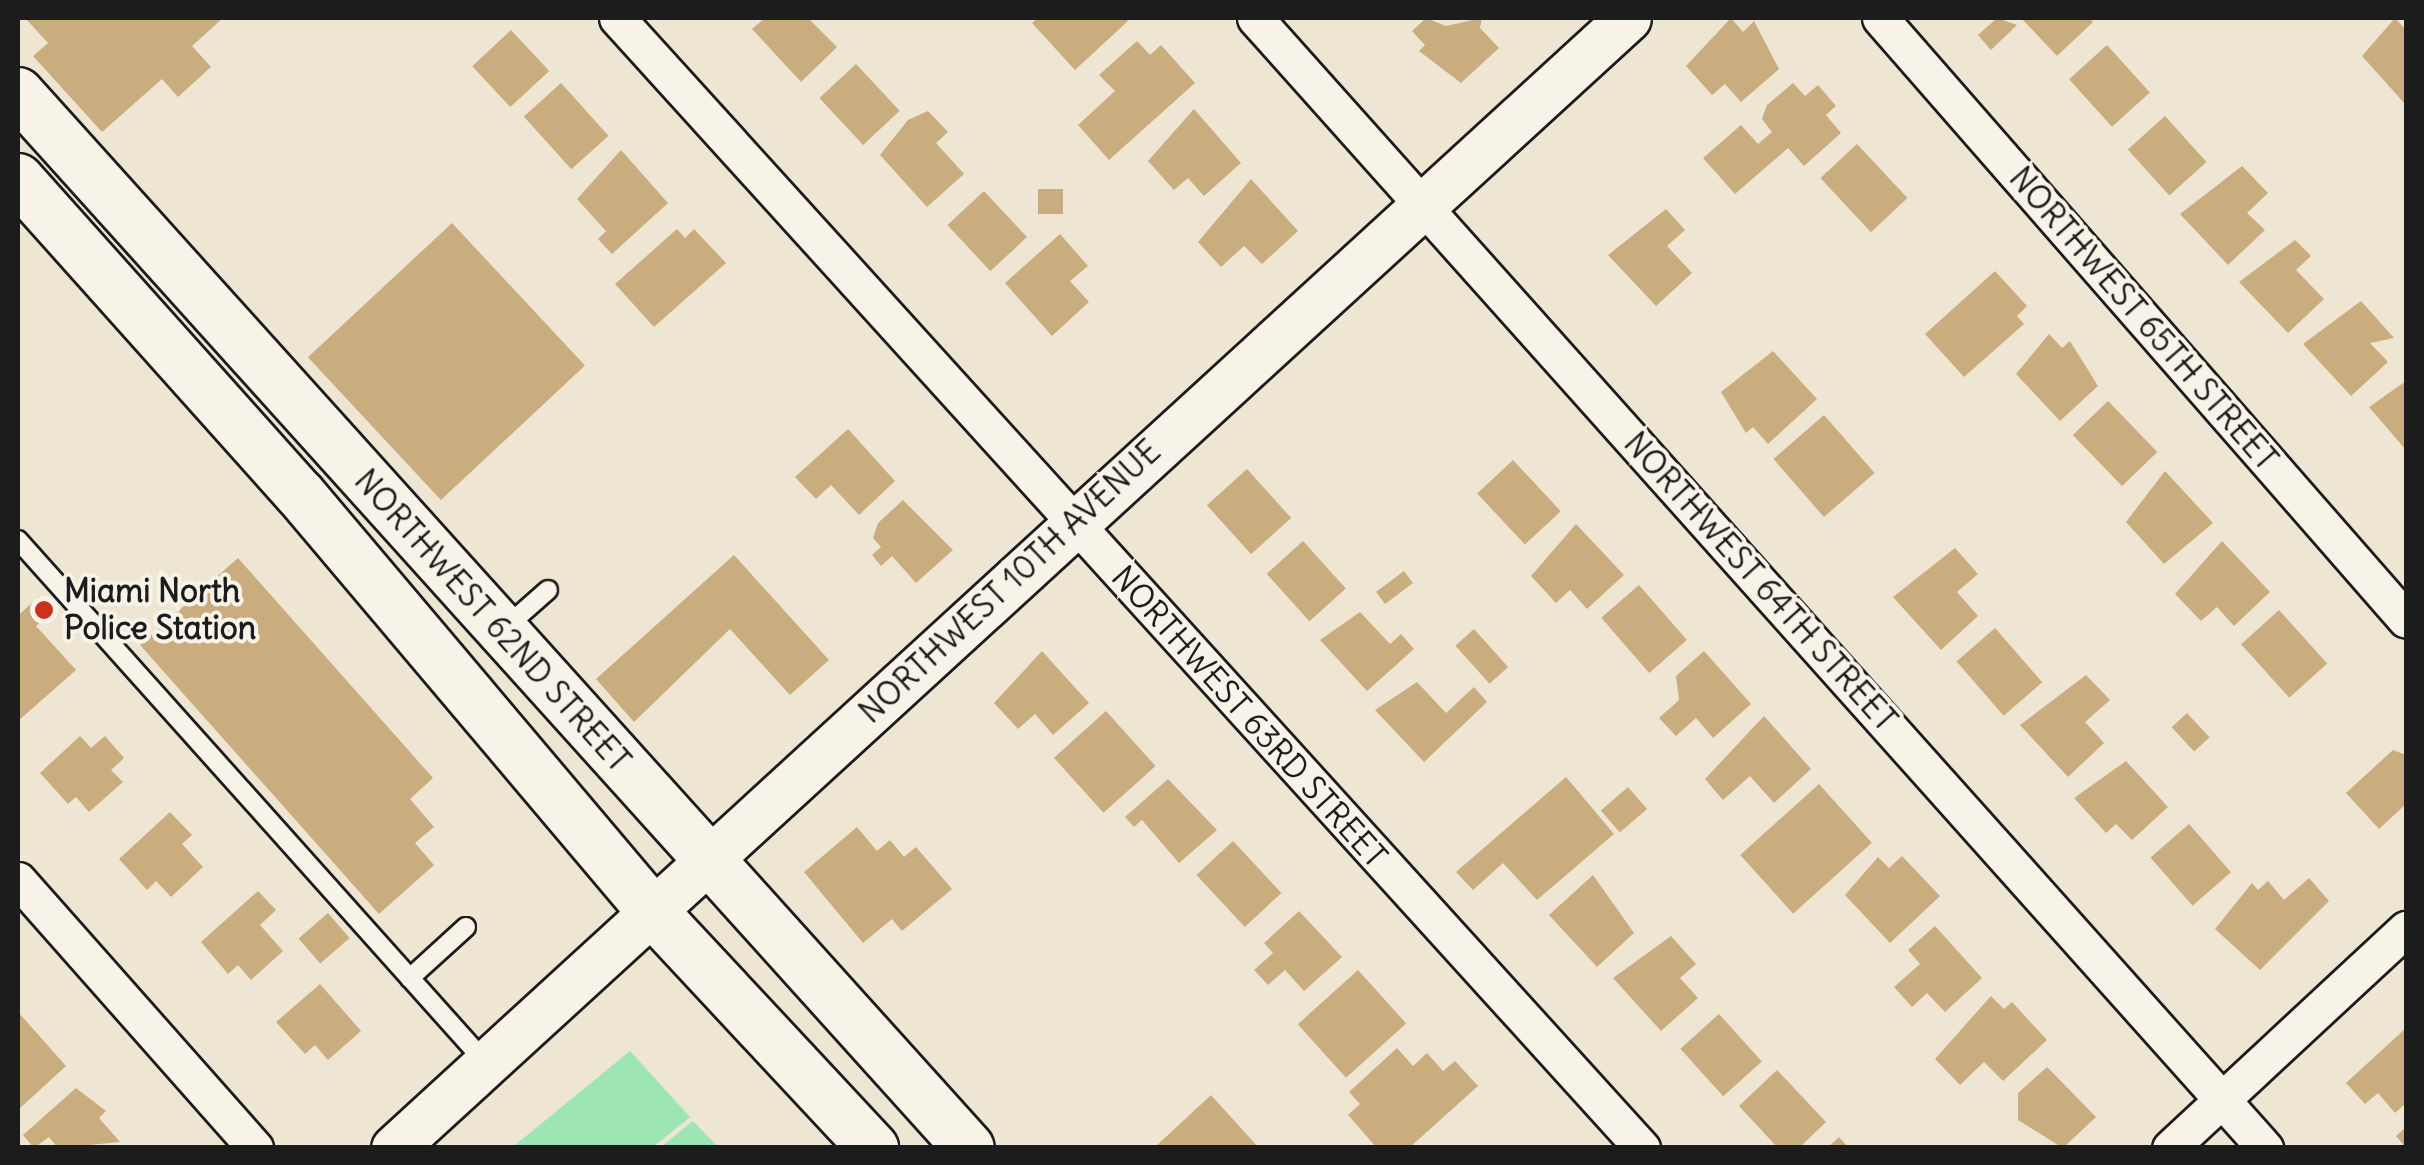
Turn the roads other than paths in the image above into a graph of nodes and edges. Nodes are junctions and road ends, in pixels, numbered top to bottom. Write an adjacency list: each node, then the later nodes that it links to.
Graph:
1 (616, 18): 8 (street, NORTHWEST 63RD STREET)
2 (1254, 18): 7 (street, NORTHWEST 64TH STREET)
3 (1628, 18): 7 (street, NORTHWEST 10TH AVENUE)
4 (1880, 18): 11 (street, NORTHWEST 65TH STREET)
5 (18, 93): 12 (main road, NORTHWEST 62ND STREET)
6 (18, 179): 15 (main road, NORTHWEST 62ND STREET)
7 (1422, 203): 8 (street, NORTHWEST 10TH AVENUE); 20 (street, NORTHWEST 64TH STREET)
8 (1073, 523): 13 (street, NORTHWEST 10TH AVENUE); 25 (street, NORTHWEST 63RD STREET)
9 (18, 540): 18 (lane)
10 (548, 590): 12 (lane)
11 (2406, 620)
12 (502, 631): 13 (main road, NORTHWEST 62ND STREET)
13 (709, 862): 15 (street, NORTHWEST 10TH AVENUE); 24 (main road, NORTHWEST 62ND STREET)
14 (18, 880): 21 (street)
15 (653, 912): 19 (street, NORTHWEST 10TH AVENUE); 23 (main road, NORTHWEST 62ND STREET)
16 (466, 927): 18 (lane)
17 (2406, 930): 20 (street)
18 (410, 978): 19 (lane)
19 (486, 1063): 22 (street, NORTHWEST 10TH AVENUE)
20 (2222, 1100): 26 (street); 27 (street, NORTHWEST 64TH STREET)
21 (256, 1148)
22 (394, 1148)
23 (872, 1148)
24 (969, 1148)
25 (1642, 1148)
26 (2170, 1148)
27 (2265, 1148)

